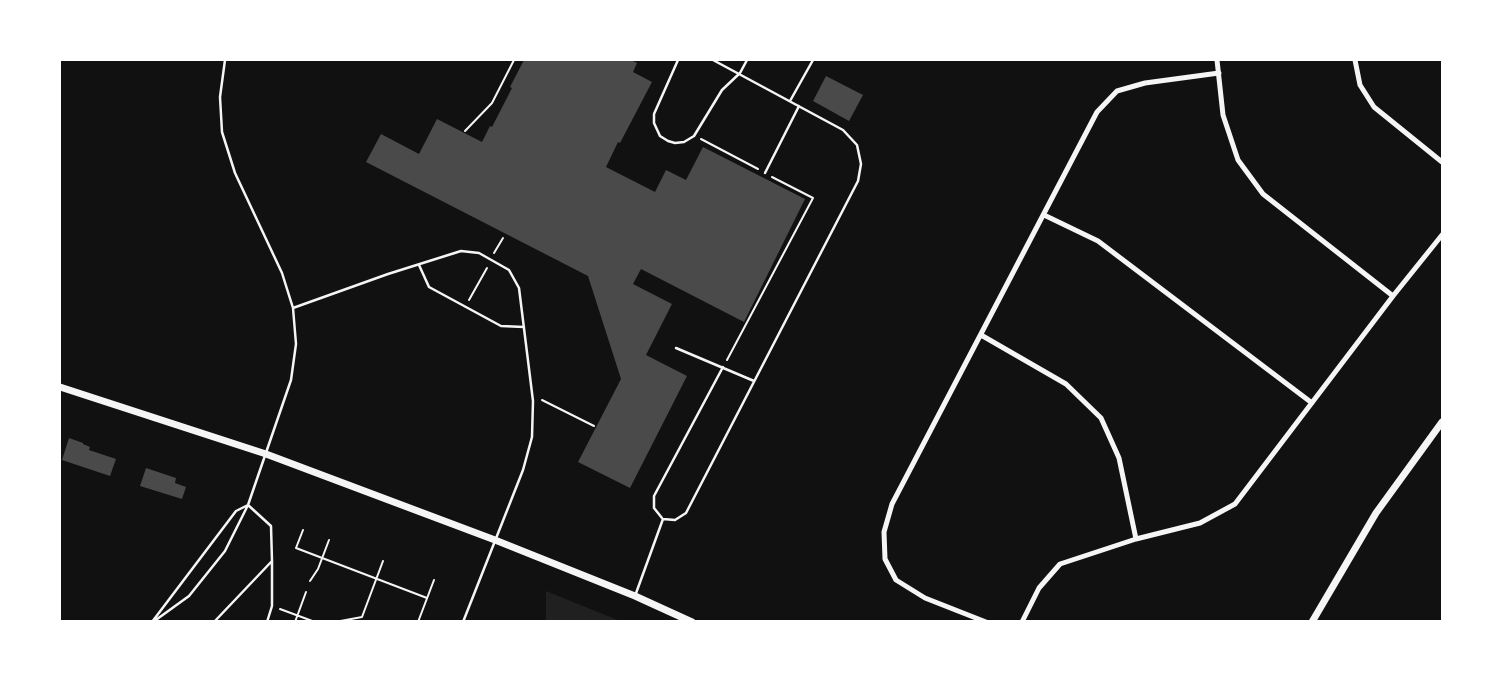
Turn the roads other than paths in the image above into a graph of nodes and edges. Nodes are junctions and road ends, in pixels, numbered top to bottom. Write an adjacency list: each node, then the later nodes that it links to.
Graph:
1 (225, 60): 18 (lane)
2 (678, 60): 8 (lane)
3 (713, 60): 8 (lane)
4 (747, 60): 8 (lane)
5 (813, 60): 10 (lane)
6 (1217, 60): 9 (street)
7 (1355, 60): 12 (street)
8 (740, 73): 10 (lane)
9 (1219, 73): 14 (street); 17 (street)
10 (790, 101): 11 (lane)
11 (799, 106): 13 (lane); 23 (lane)
12 (1443, 162)
13 (765, 173)
14 (1044, 215): 20 (street); 25 (street)
15 (1443, 235): 17 (street)
16 (419, 265): 18 (lane); 19 (lane); 19 (lane)
17 (1393, 296): 25 (street)
18 (293, 308): 27 (lane)
19 (524, 327): 31 (lane)
20 (981, 335): 30 (street); 39 (street)
21 (676, 348): 22 (lane)
22 (723, 367): 23 (lane); 29 (lane)
23 (754, 381): 29 (lane)
24 (60, 387): 27 (street)
25 (1312, 403): 30 (street)
26 (1443, 422): 41 (street)
27 (266, 454): 28 (lane); 31 (street)
28 (248, 505): 32 (lane); 34 (lane); 34 (lane)
29 (663, 519): 33 (lane)
30 (1136, 538): 40 (street)
31 (495, 540): 33 (street); 37 (lane)
32 (272, 561): 35 (lane); 36 (lane)
33 (635, 596): 38 (street)
34 (153, 621)
35 (214, 621)
36 (267, 621)
37 (463, 621)
38 (692, 621)
39 (986, 621)
40 (1022, 621)
41 (1312, 621)

